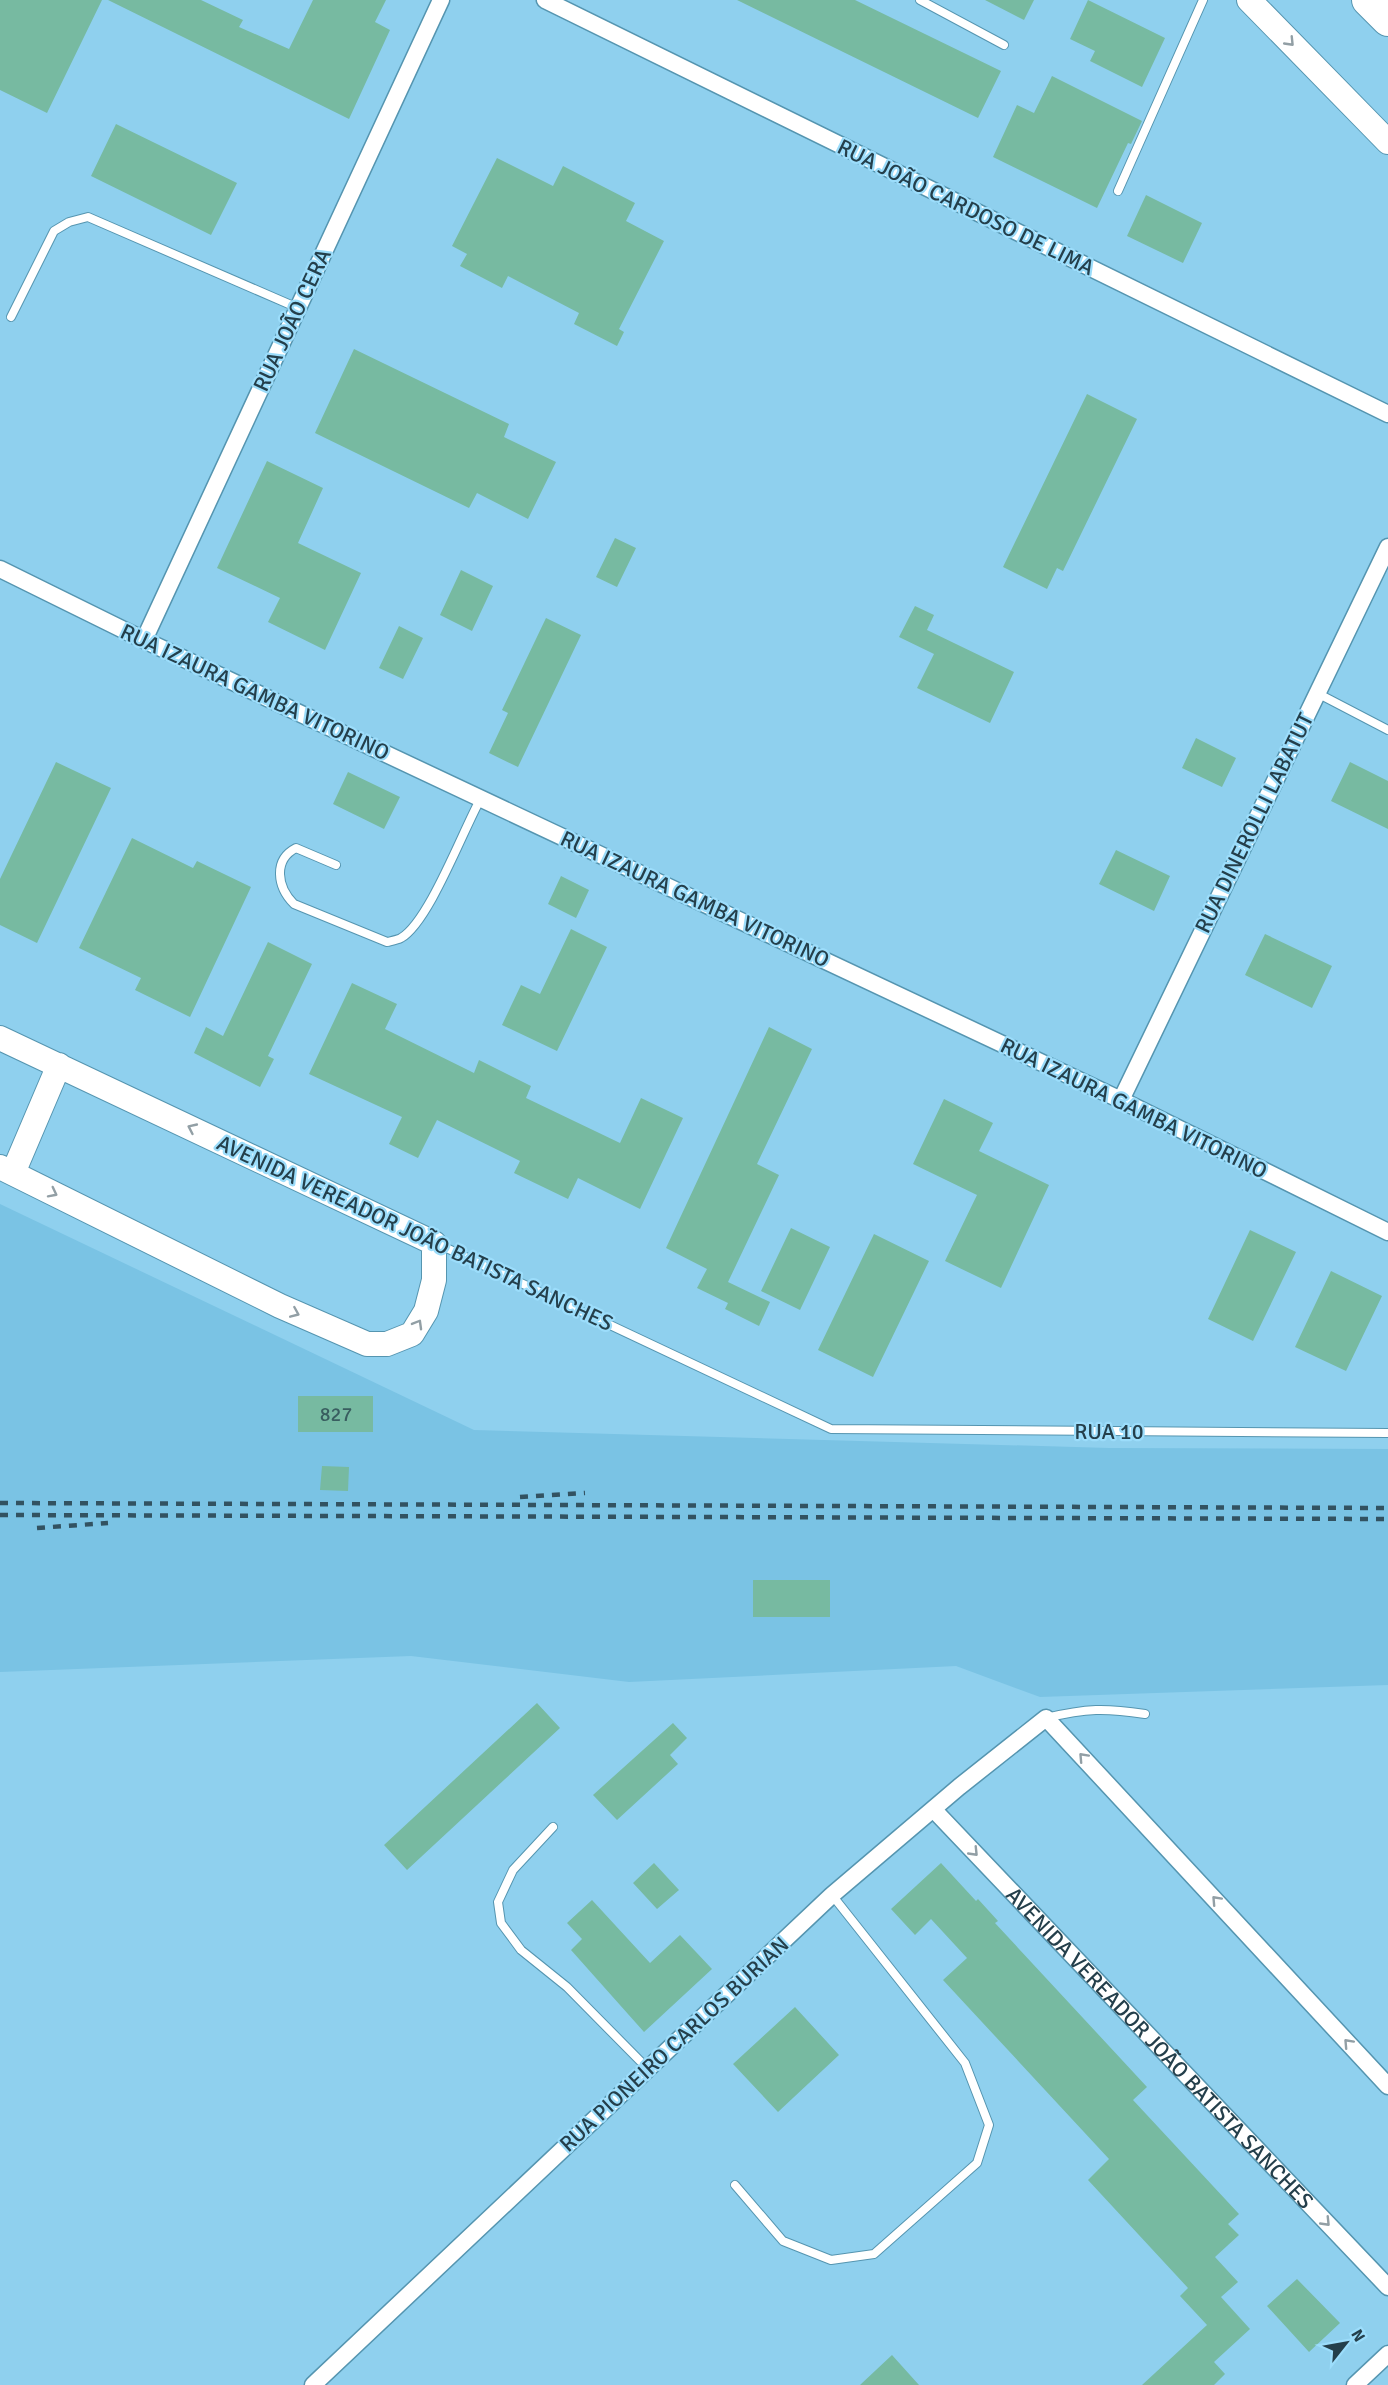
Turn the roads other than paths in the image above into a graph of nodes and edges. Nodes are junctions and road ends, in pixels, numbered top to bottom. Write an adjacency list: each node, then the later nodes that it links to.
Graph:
1 (441, 0): 11 (street, RUA JOÃO CERA)
2 (545, 0): 13 (street, RUA JOÃO CARDOSO DE LIMA)
3 (920, 0): 8 (lane)
4 (1203, 0): 10 (lane)
5 (1249, 0): 9 (street, one-way to 9)
6 (1368, 0): 7 (highway)
7 (1388, 20)
8 (1004, 45)
9 (1388, 142)
10 (1118, 192)
11 (298, 308): 12 (lane); 16 (street, RUA JOÃO CERA)
12 (11, 317)
13 (1388, 414)
14 (1388, 547): 17 (street, RUA DINEROLLI LABATUT)
15 (0, 569): 16 (street, RUA IZAURA GAMBA VITORINO)
16 (144, 640): 19 (street, RUA IZAURA GAMBA VITORINO)
17 (1317, 693): 18 (lane); 23 (street, RUA DINEROLLI LABATUT)
18 (1388, 730)
19 (480, 798): 20 (lane); 23 (street, RUA IZAURA GAMBA VITORINO)
20 (336, 865)
21 (0, 1038): 22 (street, AVENIDA VEREADOR JOÃO BATISTA SANCHES)
22 (59, 1065): 24 (street); 26 (street, AVENIDA VEREADOR JOÃO BATISTA SANCHES, one-way to 22)
23 (1121, 1100): 25 (street, RUA IZAURA GAMBA VITORINO)
24 (7, 1170): 26 (street, one-way to 26)
25 (1388, 1233)
26 (434, 1243): 27 (lane, AVENIDA VEREADOR JOÃO BATISTA SANCHES)
27 (831, 1429): 28 (lane, RUA 10)
28 (1388, 1433)
29 (1145, 1714): 30 (lane)
30 (1046, 1718): 31 (street, RUA PIONEIRO CARLOS BURIAN); 35 (street, one-way to 30)
31 (934, 1810): 33 (street, RUA PIONEIRO CARLOS BURIAN); 37 (street, AVENIDA VEREADOR JOÃO BATISTA SANCHES, one-way to 37)
32 (553, 1827): 34 (lane)
33 (832, 1895): 34 (street, RUA PIONEIRO CARLOS BURIAN); 36 (lane)
34 (648, 2069): 39 (street, RUA PIONEIRO CARLOS BURIAN)
35 (1388, 2086)
36 (735, 2185)
37 (1388, 2287)
38 (1388, 2354): 40 (street)
39 (313, 2385)
40 (1355, 2385)

